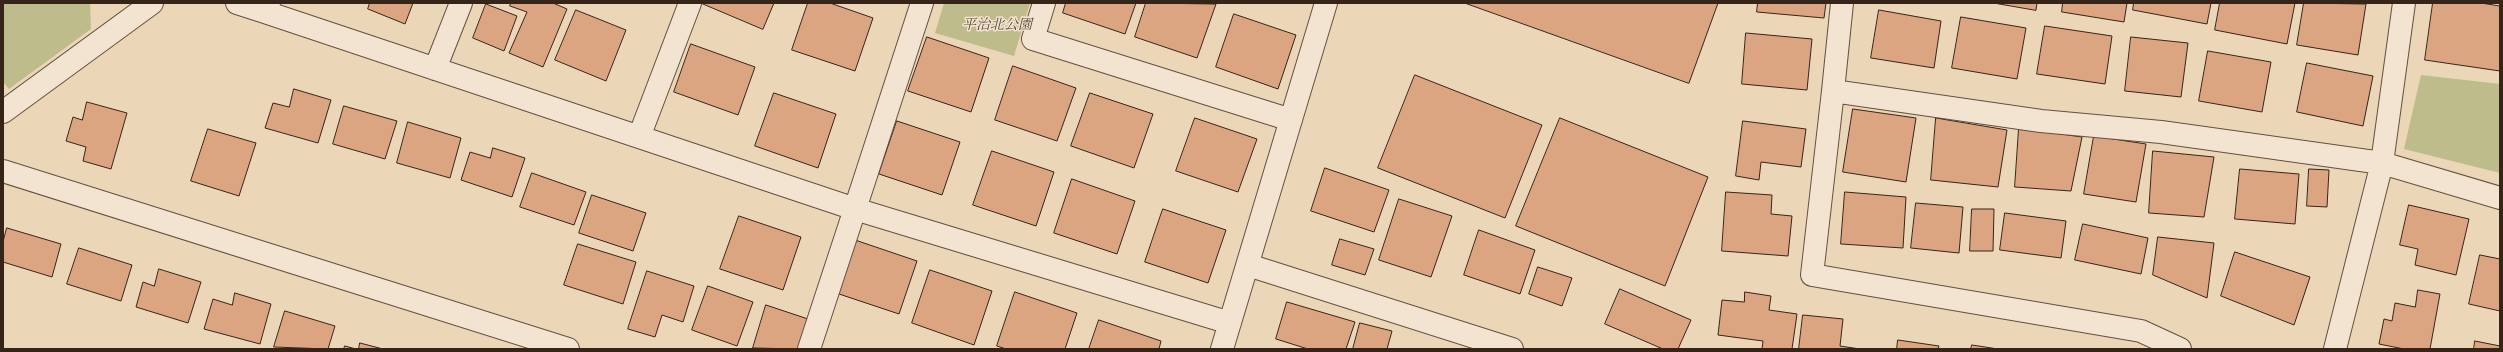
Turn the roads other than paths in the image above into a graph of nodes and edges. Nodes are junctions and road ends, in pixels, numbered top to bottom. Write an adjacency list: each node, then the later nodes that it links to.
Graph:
1 (152, 3): 13 (street)
2 (237, 3): 10 (street)
3 (461, 3): 11 (street)
4 (690, 3): 15 (street)
5 (922, 3): 19 (street)
6 (1044, 3): 14 (street)
7 (1326, 3): 14 (street)
8 (1842, 3): 12 (street)
9 (2404, 3): 16 (street)
10 (267, 7): 11 (street)
11 (435, 69): 15 (street)
12 (1833, 91): 16 (street); 26 (street)
13 (3, 112)
14 (1291, 120): 20 (street)
15 (639, 137): 19 (street)
16 (2382, 162): 18 (street); 27 (street)
17 (3, 171): 22 (street)
18 (2500, 198)
19 (855, 209): 21 (street); 23 (street)
20 (1248, 265): 21 (street); 25 (street)
21 (1230, 323): 24 (street)
22 (568, 349)
23 (809, 349)
24 (1222, 349)
25 (1512, 349)
26 (2180, 349)
27 (2335, 349)

